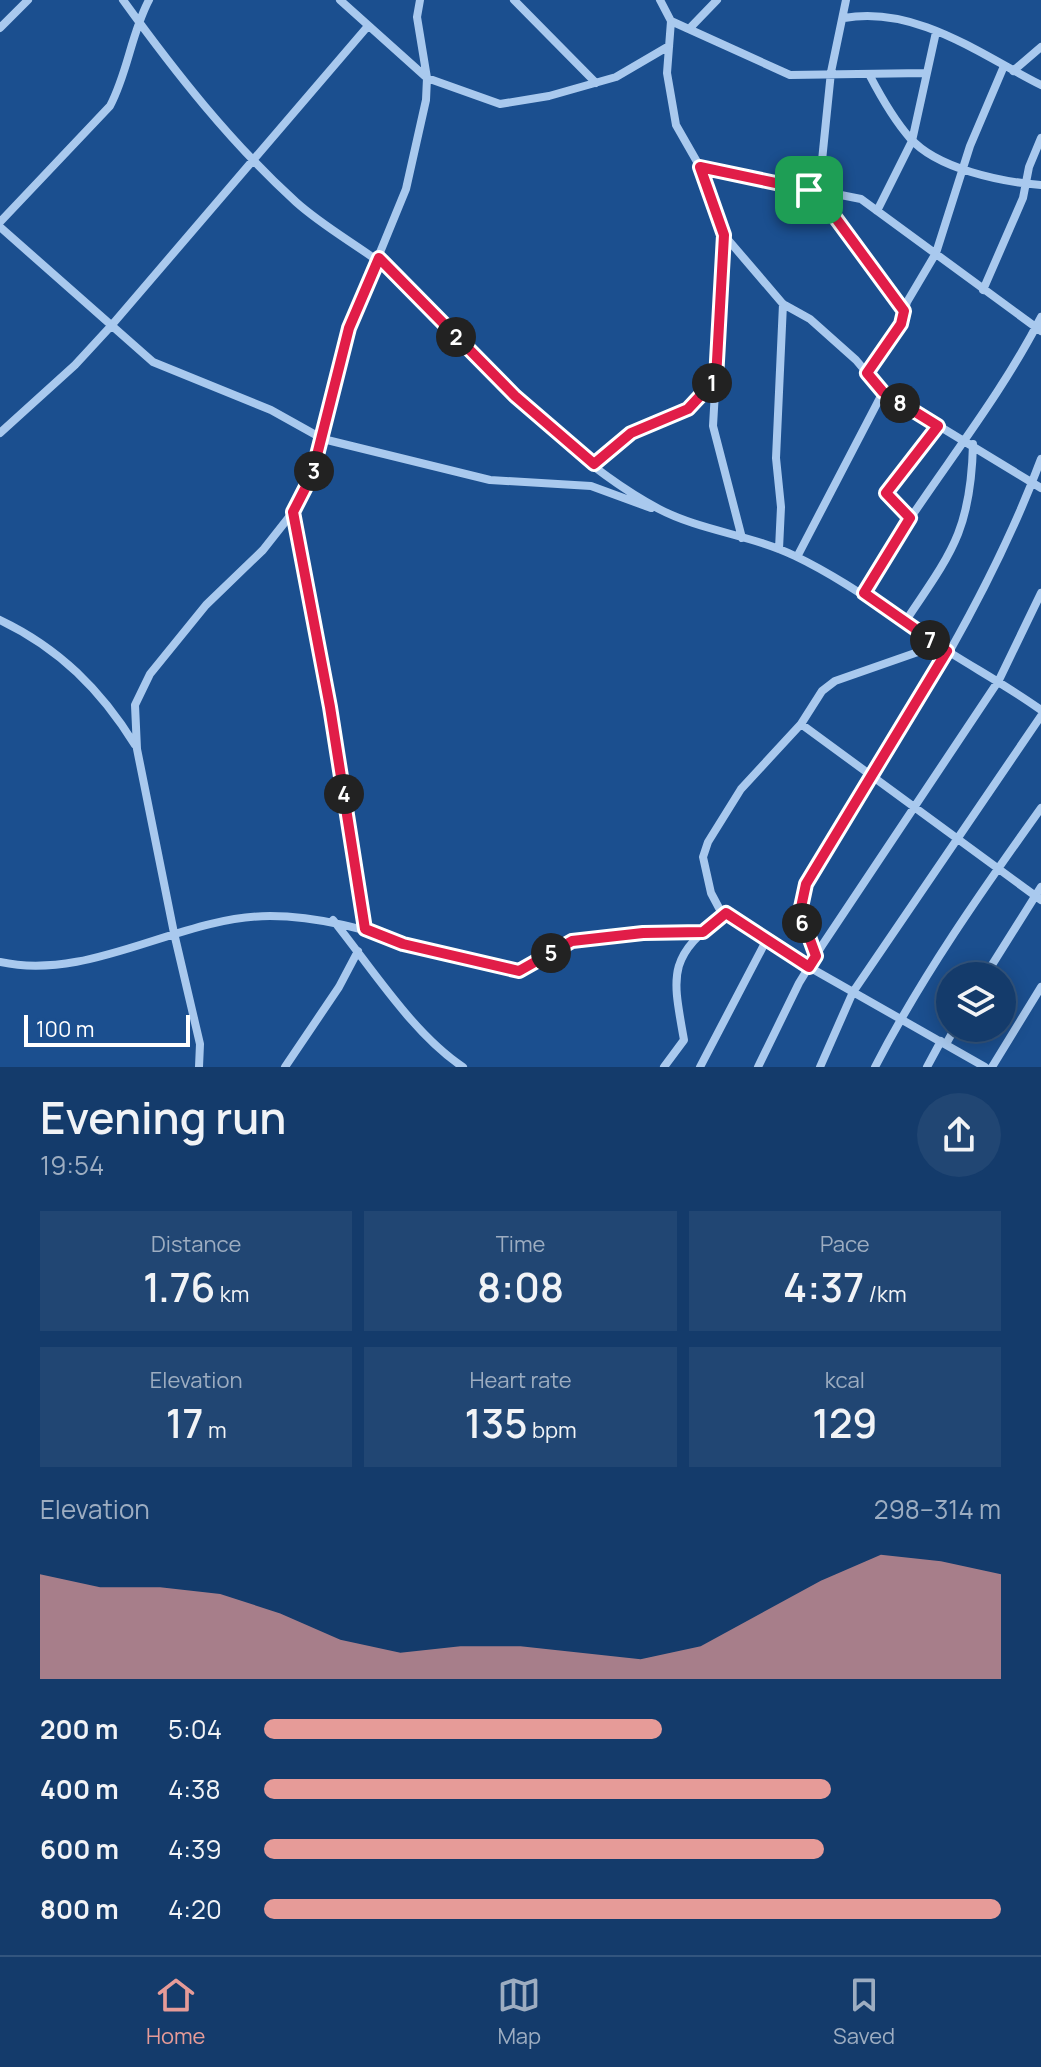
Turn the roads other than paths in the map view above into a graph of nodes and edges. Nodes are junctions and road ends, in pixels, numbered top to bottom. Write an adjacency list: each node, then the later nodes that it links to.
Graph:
1 (28, 0): 14 (street)
2 (123, 0): 11 (street)
3 (149, 0): 11 (street)
4 (340, 0): 13 (street)
5 (420, 0): 23 (street)
6 (514, 0): 24 (street)
7 (660, 0): 12 (street)
8 (717, 0): 15 (street)
9 (846, 0): 10 (street)
10 (844, 18): 16 (street); 20 (street)
11 (138, 20): 28 (street); 35 (street)
12 (671, 21): 15 (street); 17 (street)
13 (368, 26): 23 (street); 28 (street)
14 (0, 28)
15 (689, 29): 20 (street)
16 (936, 32): 19 (street); 21 (street)
17 (669, 46): 24 (street); 29 (street)
18 (1041, 47): 19 (street)
19 (1008, 68): 25 (street); 30 (street)
20 (831, 72): 22 (street); 33 (street)
21 (925, 73): 22 (street); 27 (street)
22 (870, 76): 27 (street)
23 (427, 78): 24 (street); 38 (street)
24 (596, 83)
25 (1041, 85)
26 (1041, 138): 31 (street)
27 (912, 141): 30 (street); 34 (street)
28 (252, 160): 38 (street); 43 (street)
29 (700, 167): 33 (street); 36 (street)
30 (962, 170): 31 (street); 37 (street)
31 (1026, 184): 32 (street); 39 (street)
32 (1041, 185)
33 (814, 190): 34 (street); 41 (street)
34 (877, 211): 37 (street)
35 (0, 225): 43 (street)
36 (724, 235): 40 (street); 46 (street)
37 (936, 253): 39 (street); 41 (street)
38 (379, 258): 51 (street); 54 (street)
39 (983, 290): 44 (street)
40 (783, 304): 45 (street); 61 (street)
41 (904, 311): 45 (street)
42 (1041, 317): 44 (street)
43 (111, 326): 48 (street); 51 (street)
44 (1038, 330): 52 (street)
45 (867, 373): 47 (street)
46 (716, 379): 54 (street); 60 (street)
47 (883, 392): 49 (street); 62 (street)
48 (5, 424): 50 (street)
49 (938, 426): 52 (street); 59 (street)
50 (0, 433)
51 (323, 439): 57 (street); 58 (street)
52 (970, 442): 55 (street); 59 (street); 67 (street)
53 (1041, 459): 55 (street)
54 (594, 464): 57 (street)
55 (1032, 482): 56 (street); 69 (street)
56 (1041, 488)
57 (660, 510): 60 (street)
58 (293, 512): 74 (street); 84 (street)
59 (910, 518): 63 (street)
60 (742, 538): 61 (street)
61 (779, 549): 62 (street)
62 (797, 557): 63 (street)
63 (864, 593): 67 (street)
64 (1041, 593): 65 (street)
65 (1039, 604): 70 (street)
66 (0, 620): 74 (street)
67 (905, 622): 68 (street)
68 (938, 645): 69 (street); 73 (street)
69 (947, 651): 70 (street); 75 (street)
70 (999, 680): 71 (street); 76 (street)
71 (1041, 710)
72 (1041, 716): 78 (street)
73 (801, 724): 75 (street); 82 (street)
74 (137, 749): 86 (street)
75 (874, 775): 76 (street); 89 (street)
76 (916, 805): 78 (street); 89 (street)
77 (1041, 808): 79 (street)
78 (958, 837): 79 (street); 94 (street)
79 (999, 867): 81 (street); 95 (street)
80 (1041, 887): 81 (street)
81 (1038, 898): 91 (street)
82 (726, 913): 85 (street); 87 (street)
83 (333, 920): 84 (street); 86 (street); 88 (street)
84 (365, 929): 85 (street)
85 (703, 932): 100 (street)
86 (174, 933): 90 (street); 97 (street)
87 (767, 939): 92 (street); 101 (street)
88 (358, 951): 98 (street); 99 (street)
89 (816, 956): 92 (street)
90 (0, 962)
91 (995, 962)
92 (809, 967): 94 (street); 102 (street)
93 (1041, 987): 107 (street)
94 (853, 992): 95 (street); 103 (street)
95 (899, 1018): 96 (street); 104 (street)
96 (943, 1043): 105 (street); 106 (street)
97 (199, 1067)
98 (285, 1067)
99 (463, 1067)
100 (664, 1067)
101 (700, 1067)
102 (758, 1067)
103 (820, 1067)
104 (875, 1067)
105 (927, 1067)
106 (985, 1067)
107 (992, 1067)

